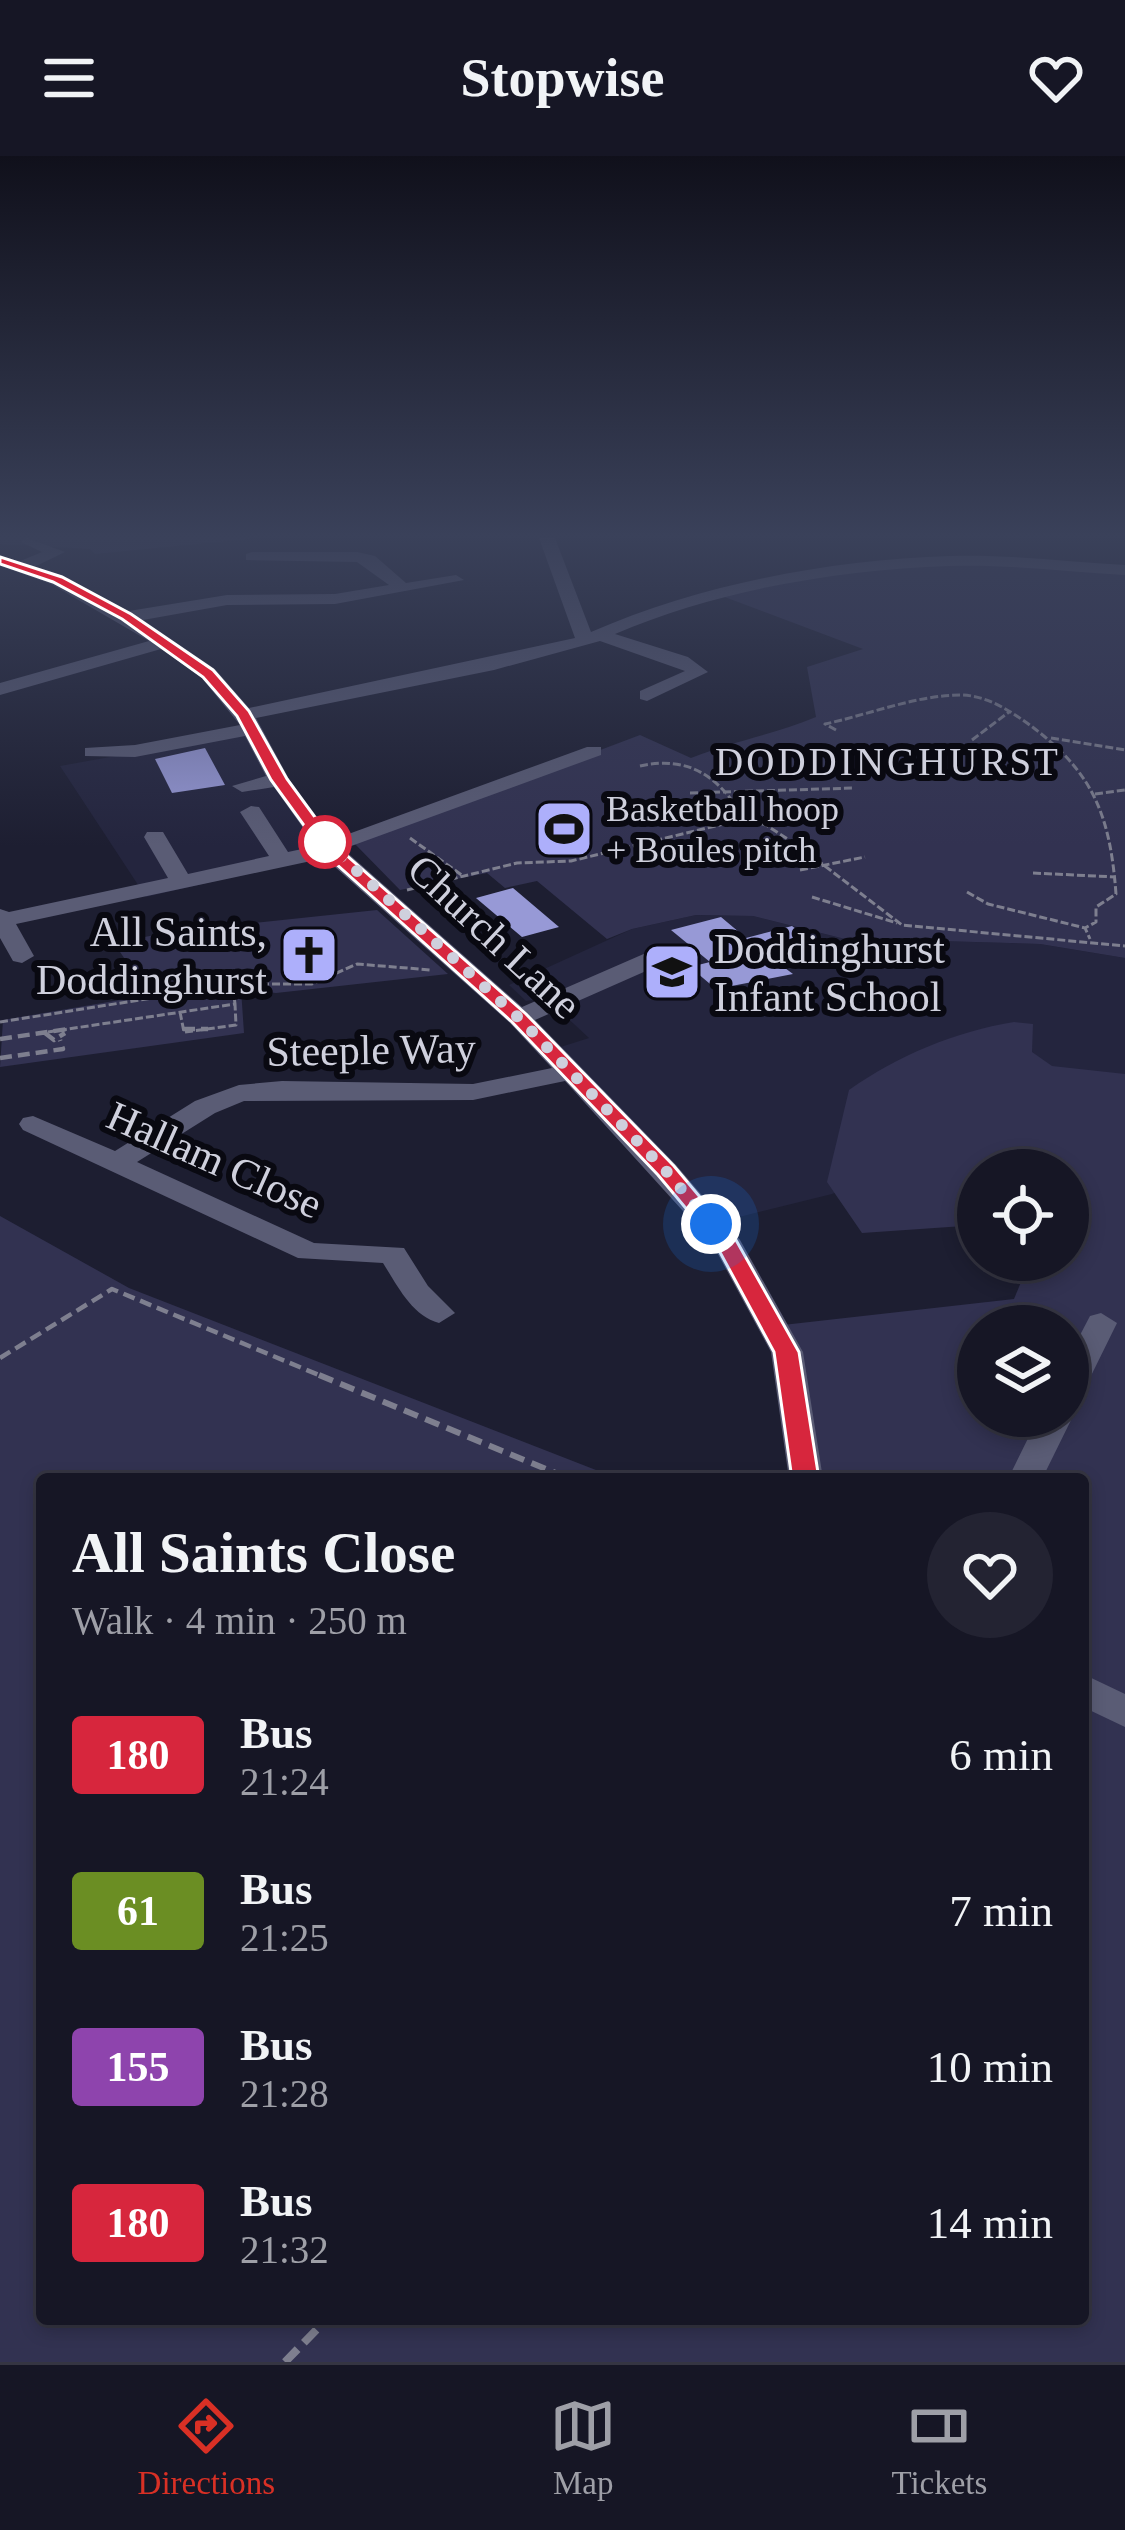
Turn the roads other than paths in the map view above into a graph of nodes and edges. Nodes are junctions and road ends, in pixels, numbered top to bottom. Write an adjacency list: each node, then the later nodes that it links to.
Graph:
1 (162, 641): 4 (street, Church Lane)
2 (581, 641): 7 (street)
3 (603, 641): 6 (street)
4 (165, 643): 5 (street); 7 (street, Church Lane)
5 (0, 689)
6 (646, 695)
7 (248, 722): 9 (street); 10 (street, Church Lane)
8 (584, 749): 14 (street)
9 (92, 752)
10 (279, 780): 11 (street); 14 (street, Church Lane)
11 (242, 786)
12 (251, 812): 15 (street)
13 (155, 837): 16 (street)
14 (327, 846): 15 (street); 20 (street, Church Lane)
15 (281, 859): 16 (street)
16 (182, 881): 17 (street)
17 (1, 918): 19 (street)
18 (671, 951): 20 (street)
19 (22, 956)
20 (519, 1018): 21 (street, Church Lane)
21 (567, 1073): 23 (street, Steeple Way); 28 (street, Church Lane)
22 (33, 1124): 23 (street, Hallam Close)
23 (119, 1161): 24 (street, Hallam Close)
24 (428, 1303)
25 (1101, 1323): 26 (street)
26 (1089, 1347)
27 (1046, 1437): 29 (street)
28 (805, 1473)
29 (1028, 1473)
30 (1089, 1692): 31 (street)
31 (1125, 1712)

